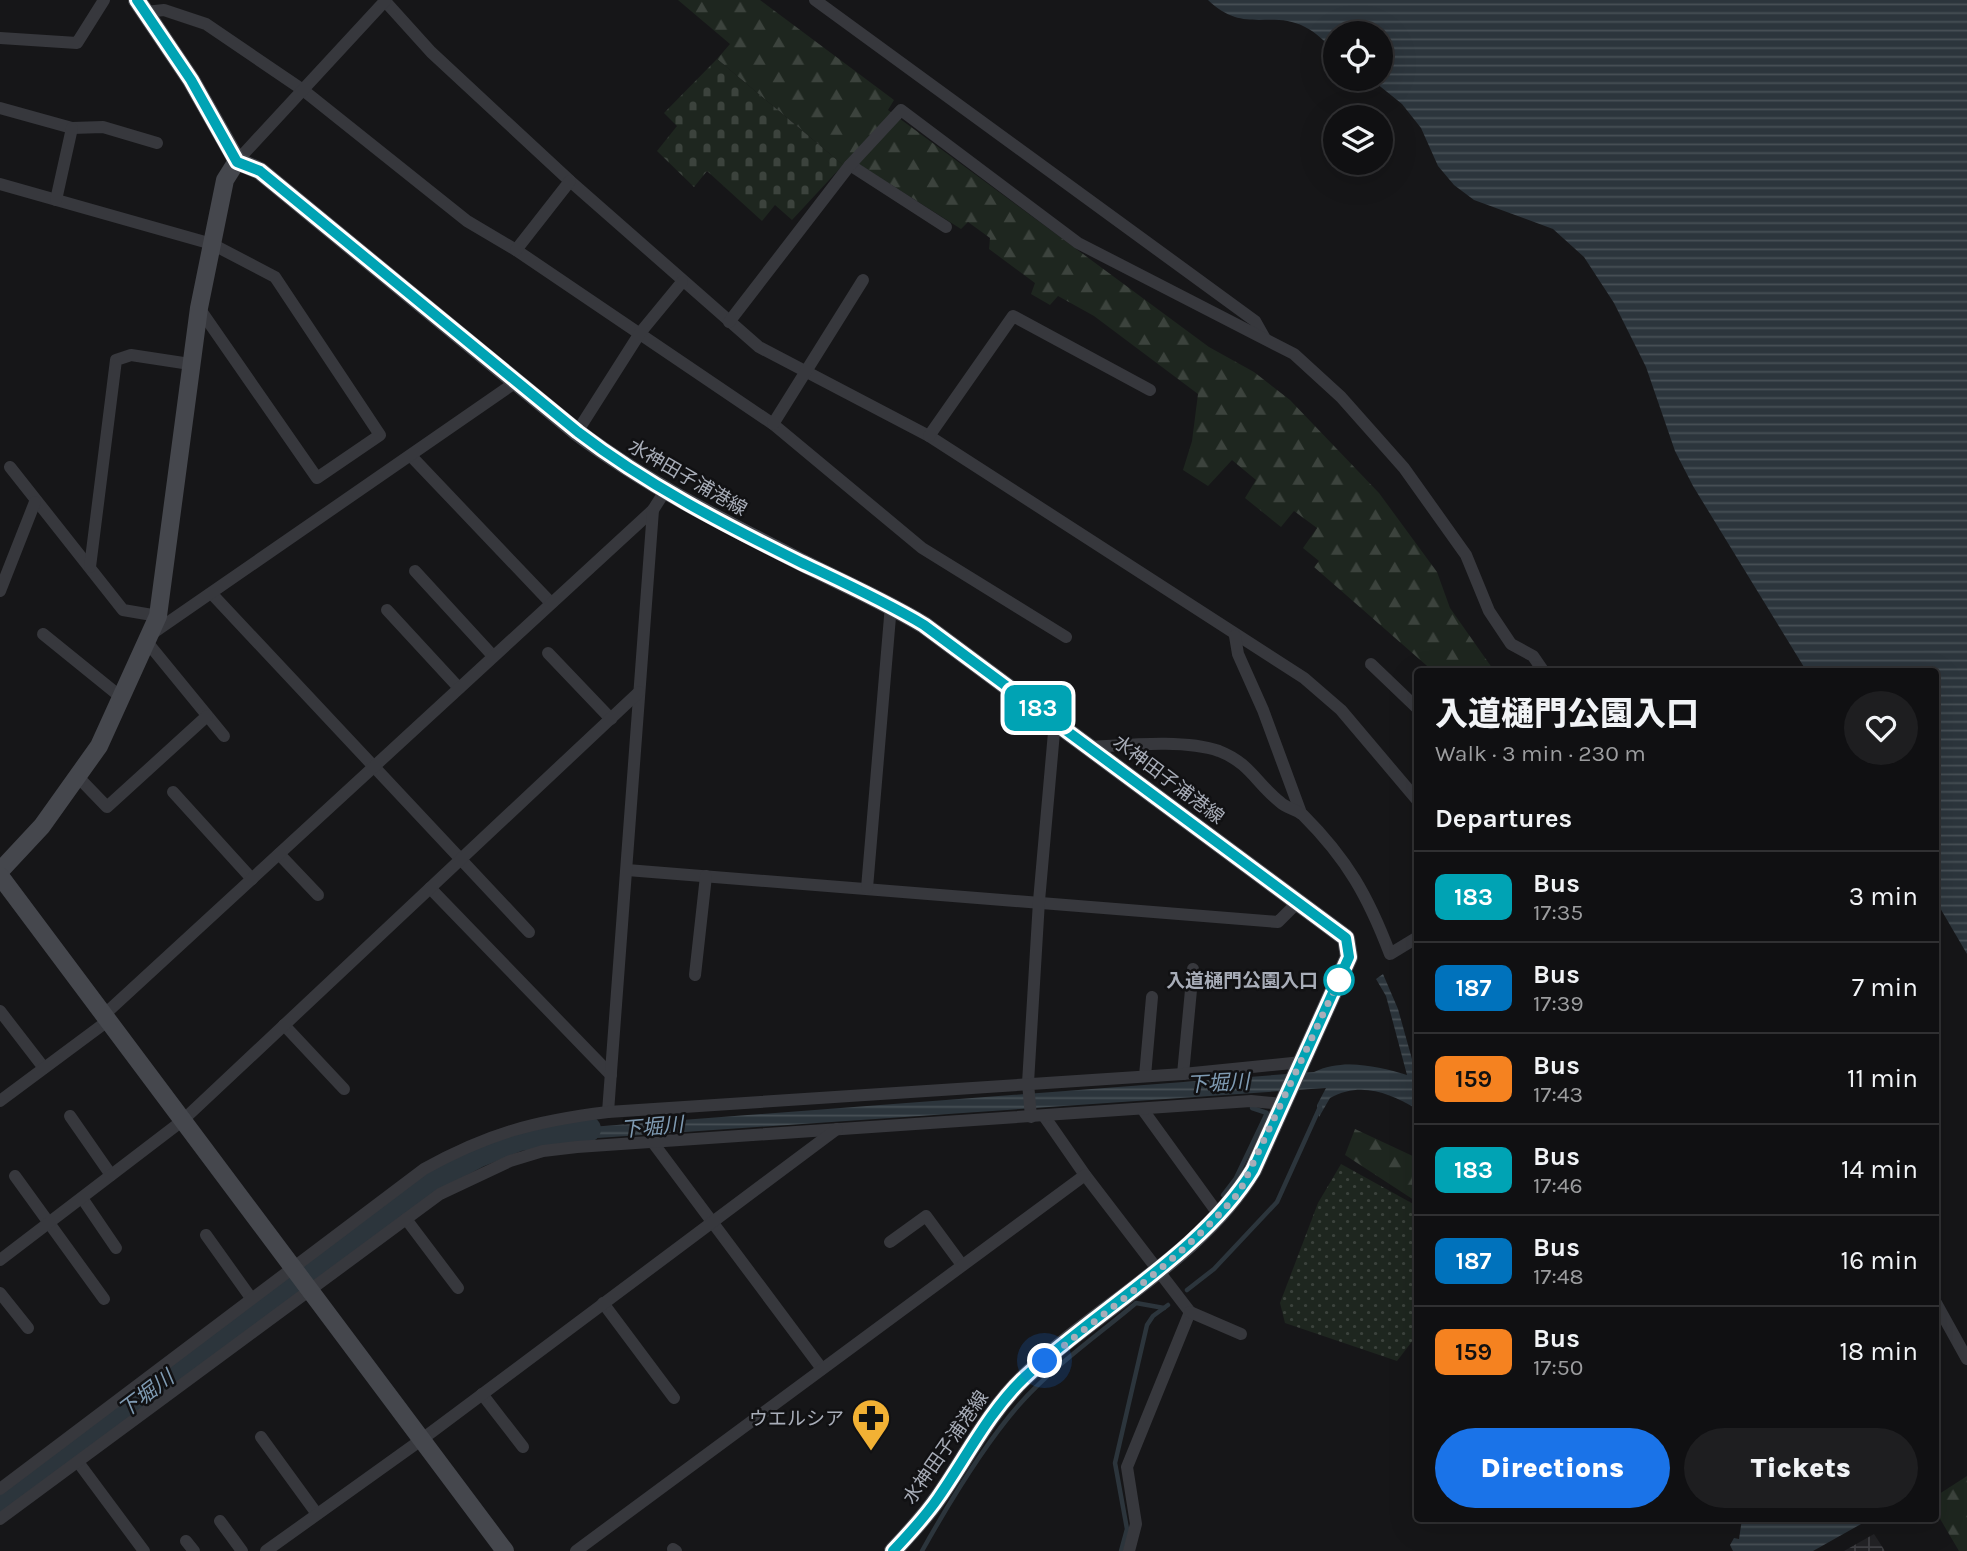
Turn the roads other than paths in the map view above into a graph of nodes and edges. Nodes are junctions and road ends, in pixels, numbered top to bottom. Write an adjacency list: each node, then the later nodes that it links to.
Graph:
1 (104, 0): 7 (street)
2 (173, 0): 6 (street)
3 (384, 0): 8 (street); 14 (street)
4 (815, 0): 25 (street)
5 (141, 6): 6 (street); 12 (main road)
6 (164, 10): 8 (street)
7 (0, 38)
8 (303, 90): 12 (street); 19 (street)
9 (0, 108): 10 (street)
10 (72, 128): 11 (street); 16 (street)
11 (157, 143)
12 (237, 162): 18 (main road); 28 (main road, 水神田子浦港線)
13 (850, 165): 17 (street); 23 (street); 25 (street)
14 (570, 181): 19 (street); 21 (street)
15 (0, 184): 16 (street)
16 (56, 200): 18 (street)
17 (946, 228)
18 (212, 244): 22 (main road); 22 (street)
19 (516, 250): 24 (street)
20 (863, 280): 27 (street)
21 (682, 282): 23 (street); 24 (street)
22 (199, 307): 26 (main road)
23 (729, 322): 27 (street)
24 (640, 333): 30 (street); 31 (street)
25 (1264, 338): 53 (street)
26 (190, 364): 38 (street); 45 (main road)
27 (805, 372): 30 (street); 32 (street)
28 (516, 382): 31 (main road, 水神田子浦港線); 33 (street)
29 (1150, 390): 32 (street)
30 (773, 424): 48 (street)
31 (578, 432): 35 (main road, 水神田子浦港線)
32 (929, 436): 47 (street)
33 (411, 456): 41 (street); 42 (street)
34 (10, 467): 36 (street)
35 (665, 491): 37 (street); 43 (main road, 水神田子浦港線)
36 (35, 502): 38 (street); 40 (street)
37 (653, 510): 42 (street); 55 (street)
38 (90, 567): 45 (street)
39 (415, 571): 51 (street)
40 (0, 591)
41 (212, 594): 49 (street); 63 (street)
42 (551, 603): 51 (street)
43 (891, 605): 60 (main road, 水神田子浦港線); 75 (street)
44 (387, 610): 54 (street)
45 (158, 616): 49 (main road)
46 (43, 634): 56 (street)
47 (1235, 636): 66 (street); 67 (street)
48 (1066, 637)
49 (149, 638): 56 (main road); 58 (street)
50 (548, 653): 59 (street)
51 (493, 656): 54 (street)
52 (1371, 664): 57 (street)
53 (1541, 668)
54 (458, 688): 63 (street)
55 (639, 692): 59 (street); 70 (street)
56 (122, 698): 64 (main road)
57 (1414, 705)
58 (207, 716): 61 (street); 64 (street)
59 (611, 719): 69 (street)
60 (1055, 721): 62 (main road, 水神田子浦港線); 77 (street)
61 (223, 736)
62 (1091, 747): 67 (street); 78 (main road, 水神田子浦港線)
63 (374, 766): 68 (street); 69 (street)
64 (79, 778): 71 (main road)
65 (173, 792): 73 (street)
66 (1414, 796)
67 (1301, 813): 80 (street)
68 (279, 854): 73 (street); 76 (street)
69 (460, 860): 74 (street); 79 (street)
70 (627, 870): 72 (street); 90 (street)
71 (0, 873): 85 (main road)
72 (706, 876): 75 (street); 82 (street)
73 (252, 878): 85 (street)
74 (430, 888): 86 (street); 90 (street)
75 (867, 888): 77 (street)
76 (318, 895)
77 (1039, 901): 78 (street); 92 (street)
78 (1298, 902): 87 (main road, 水神田子浦港線)
79 (529, 932)
80 (1414, 939)
81 (1193, 969): 89 (street)
82 (695, 975)
83 (1152, 997): 91 (street)
84 (0, 1011): 88 (street)
85 (107, 1017): 88 (street); 100 (main road)
86 (284, 1025): 93 (street); 100 (street)
87 (1301, 1065): 89 (street); 94 (main road, 水神田子浦港線)
88 (44, 1068): 95 (street)
89 (1183, 1074): 91 (street)
90 (611, 1075): 97 (street)
91 (1145, 1076): 92 (street)
92 (1028, 1083): 97 (street); 99 (street)
93 (344, 1089)
94 (1285, 1099): 96 (street); 107 (main road, 水神田子浦港線)
95 (0, 1101)
96 (1143, 1110): 99 (street); 107 (street)
97 (608, 1112): 116 (street)
98 (69, 1116): 103 (street)
99 (1038, 1116): 101 (street); 104 (street)
100 (182, 1121): 103 (street); 116 (main road)
101 (837, 1129): 102 (street); 109 (street)
102 (650, 1140): 108 (street); 109 (street)
103 (111, 1175): 106 (street)
104 (1085, 1175): 115 (street); 117 (street)
105 (15, 1176): 110 (street)
106 (82, 1198): 110 (street); 113 (street)
107 (1219, 1215): 117 (main road, 水神田子浦港線)
108 (406, 1219): 118 (street); 119 (street)
109 (711, 1222): 123 (street); 129 (street)
110 (48, 1224): 114 (street); 122 (street)
111 (206, 1235): 121 (street)
112 (890, 1242): 115 (street)
113 (116, 1248)
114 (0, 1260)
115 (962, 1265): 129 (street)
116 (292, 1267): 119 (main road); 121 (street)
117 (1156, 1270): 125 (street); 145 (main road, 水神田子浦港線)
118 (458, 1288)
119 (310, 1291): 133 (main road); 135 (street)
120 (0, 1293): 126 (street)
121 (251, 1298): 136 (street)
122 (104, 1299)
123 (604, 1303): 130 (street); 131 (street)
124 (1939, 1308): 128 (street)
125 (1190, 1312): 127 (street); 146 (street)
126 (29, 1328)
127 (1241, 1334)
128 (1967, 1359)
129 (822, 1369): 144 (street)
130 (482, 1394): 133 (street); 134 (street)
131 (674, 1398)
132 (261, 1437): 137 (street)
133 (421, 1440): 137 (street); 143 (main road)
134 (523, 1447)
135 (78, 1462): 138 (street); 140 (street)
136 (0, 1489)
137 (317, 1514): 142 (street)
138 (0, 1519)
139 (220, 1521): 141 (street)
140 (144, 1551)
141 (242, 1551)
142 (266, 1551)
143 (505, 1551)
144 (576, 1551)
145 (893, 1551)
146 (1129, 1551)

